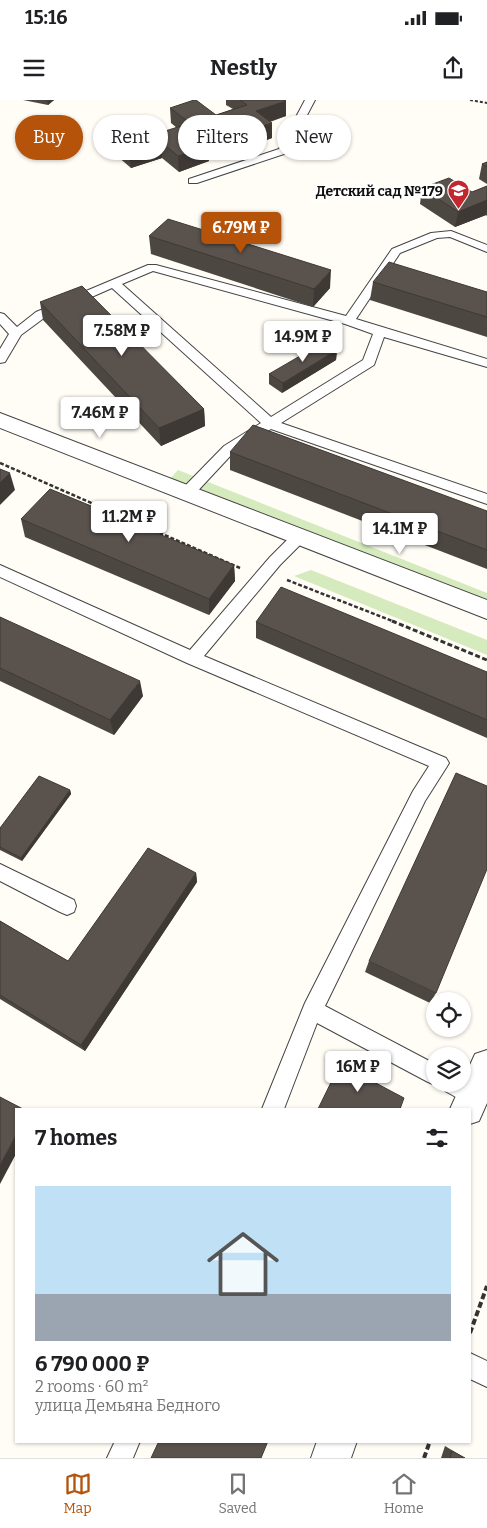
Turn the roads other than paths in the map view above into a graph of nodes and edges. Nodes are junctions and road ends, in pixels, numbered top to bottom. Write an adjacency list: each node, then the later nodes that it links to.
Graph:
1 (310, 100): 2 (lane)
2 (193, 181)
3 (487, 249): 6 (lane)
4 (113, 283): 6 (lane); 8 (lane); 12 (lane)
5 (0, 317): 8 (lane)
6 (349, 321): 7 (lane)
7 (380, 332): 10 (lane); 12 (lane)
8 (16, 333): 9 (lane)
9 (0, 359)
10 (487, 363)
11 (0, 420): 13 (street)
12 (270, 424): 13 (lane); 14 (lane)
13 (187, 493): 15 (street)
14 (487, 499)
15 (299, 537): 17 (street); 18 (lane)
16 (0, 571): 18 (lane)
17 (487, 610)
18 (193, 658): 21 (lane)
19 (0, 872): 20 (lane)
20 (67, 906)
21 (312, 1010): 23 (lane); 25 (lane)
22 (487, 1066): 24 (street)
23 (426, 1070)
24 (463, 1096)
25 (273, 1108)
26 (471, 1366): 27 (lane)
27 (487, 1375)
28 (127, 1443): 30 (lane)
29 (335, 1443): 31 (street)
30 (120, 1458)
31 (330, 1458)

